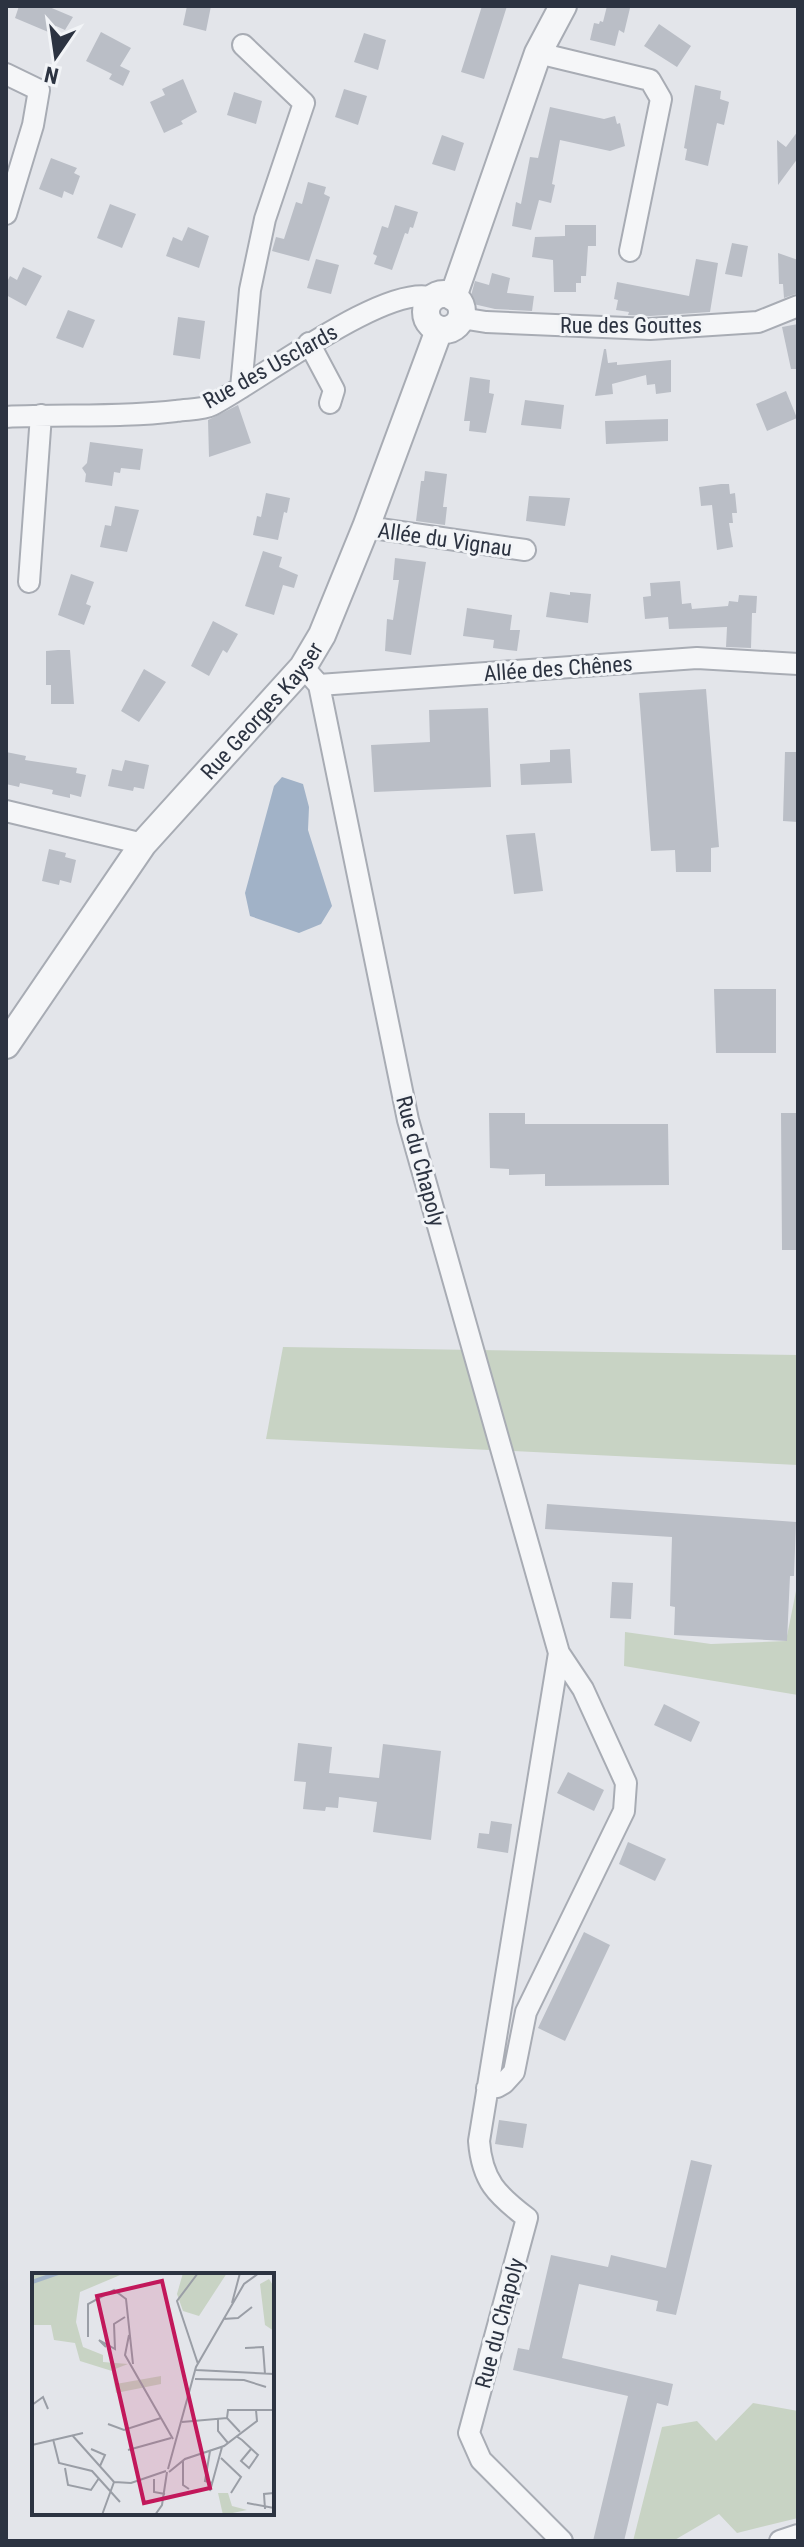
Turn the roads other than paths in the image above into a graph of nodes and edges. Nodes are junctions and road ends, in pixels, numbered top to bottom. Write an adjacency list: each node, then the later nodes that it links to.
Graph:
1 (563, 6): 3 (street, Rue Georges Kayser)
2 (243, 45): 10 (street)
3 (538, 53): 6 (street); 8 (street, Rue Georges Kayser)
4 (6, 74): 5 (street)
5 (6, 214)
6 (630, 251)
7 (798, 306): 8 (street, Rue des Gouttes)
8 (446, 311): 9 (street, Rue des Usclards); 14 (street, Rue Georges Kayser)
9 (309, 343): 10 (street, Rue des Usclards); 11 (street)
10 (241, 388): 12 (street, Rue des Usclards)
11 (330, 403)
12 (41, 415): 13 (street, Rue des Usclards); 16 (street)
13 (6, 417)
14 (366, 527): 15 (street, Allée du Vignau); 18 (street, Rue Georges Kayser)
15 (525, 550)
16 (29, 582)
17 (798, 664): 18 (street, Allée des Chênes)
18 (311, 676): 20 (street, Rue Georges Kayser); 22 (street, Rue du Chapoly)
19 (6, 811): 20 (street)
20 (143, 844): 21 (street, Rue Georges Kayser)
21 (6, 1045)
22 (559, 1653): 23 (street, Rue du Chapoly); 23 (street, Rue du Chapoly)
23 (487, 2088): 25 (street, Rue du Chapoly)
24 (798, 2535): 26 (street)
25 (562, 2541)
26 (780, 2541)

